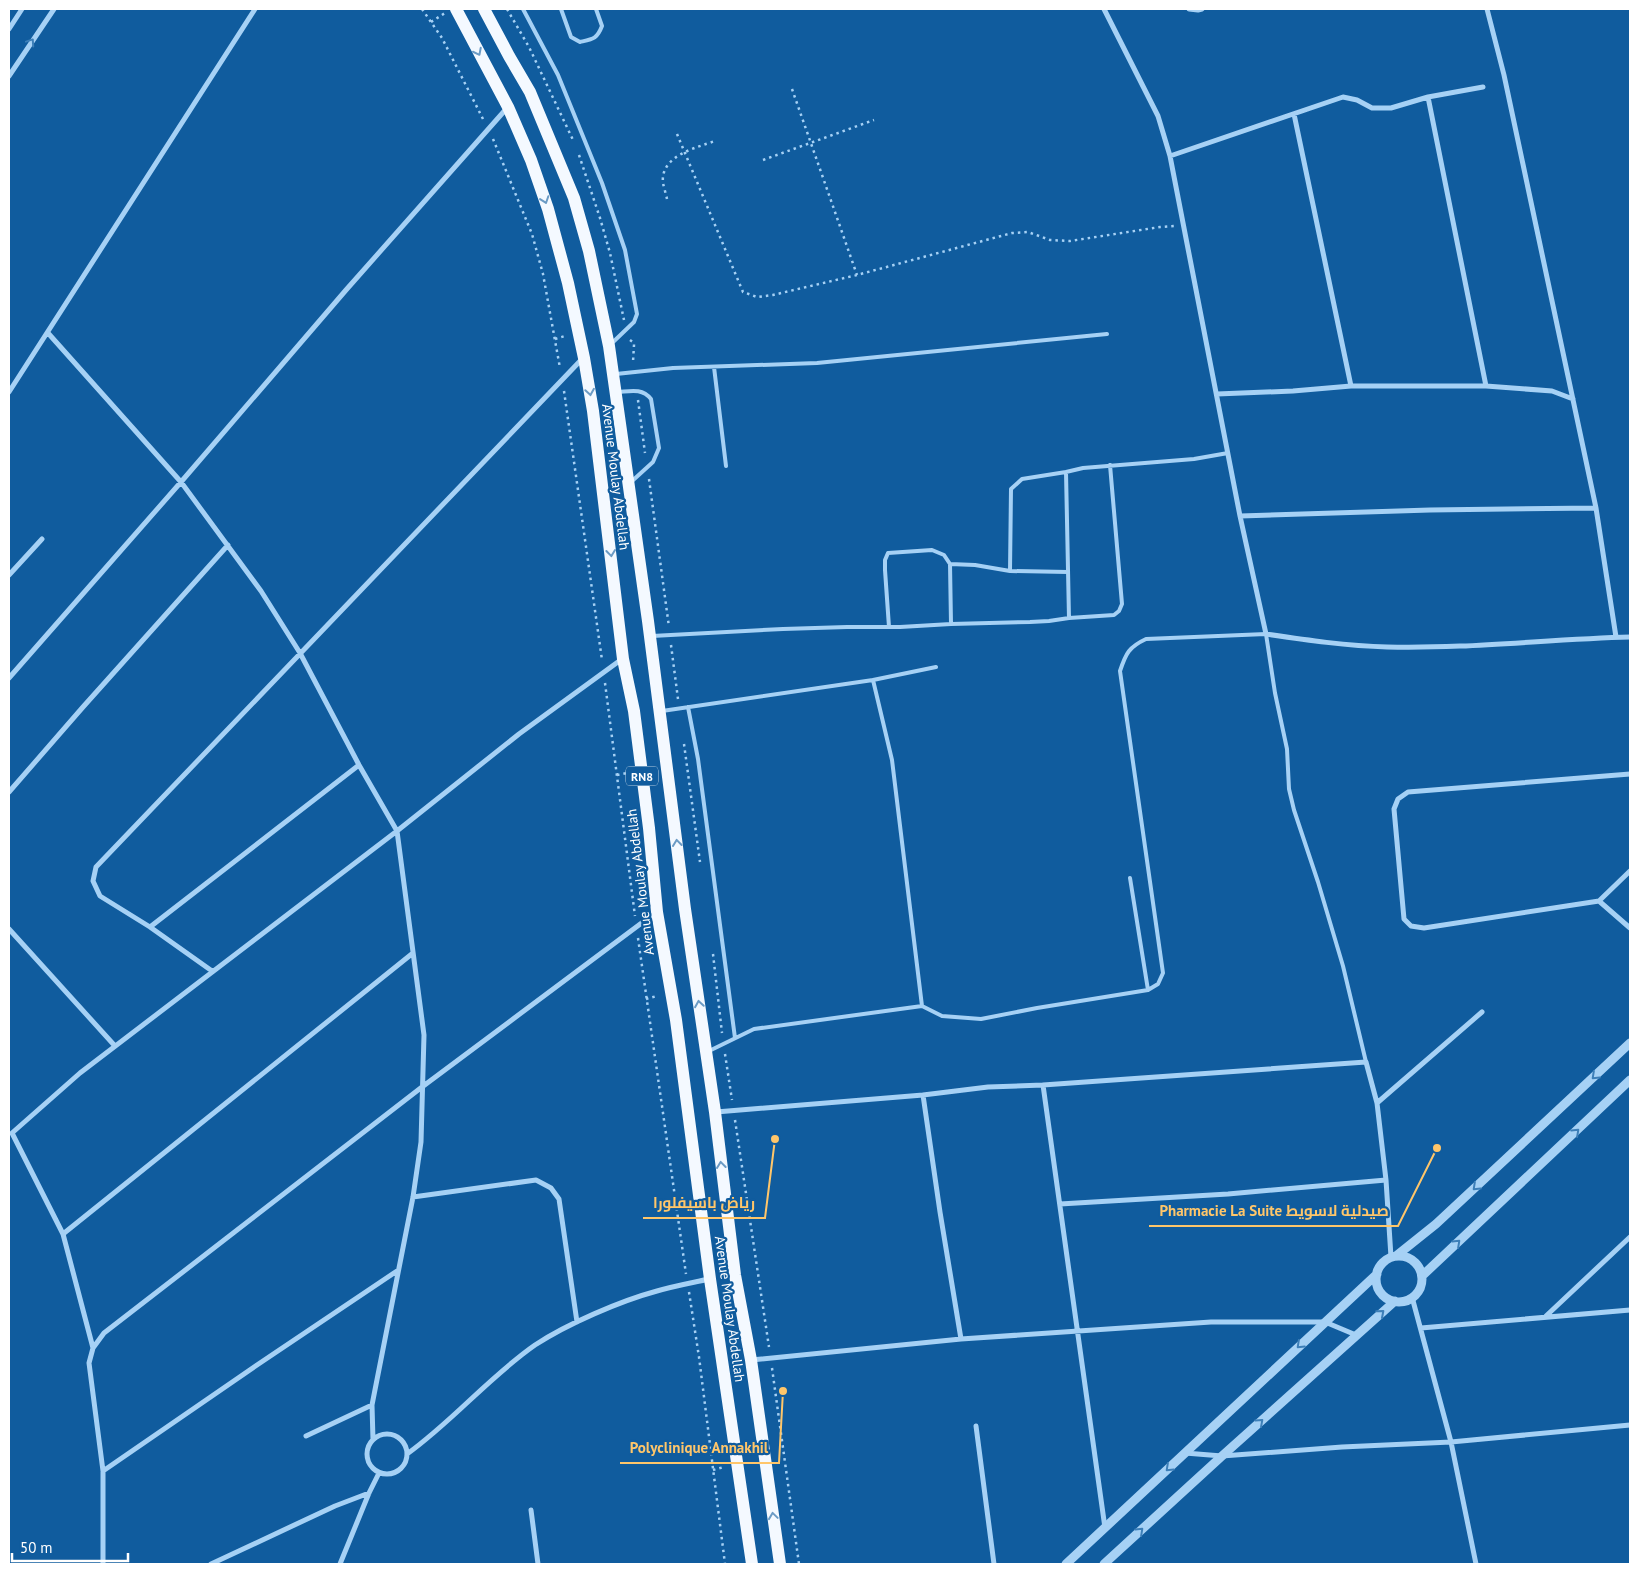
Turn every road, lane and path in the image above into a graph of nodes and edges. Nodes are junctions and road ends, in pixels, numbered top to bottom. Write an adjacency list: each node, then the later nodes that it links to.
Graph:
1 (22, 9): 16 (street)
2 (54, 9): 17 (street, one-way to 2)
3 (255, 9): 34 (street)
4 (422, 9): 15 (path)
5 (452, 9): 15 (path)
6 (456, 9): 21 (main road, Avenue Moulay Abdellah / RN8, one-way to 21)
7 (484, 9): 36 (main road, Avenue Moulay Abdellah / RN8)
8 (523, 9): 36 (lane)
9 (561, 9): 10 (lane)
10 (596, 9)
11 (1104, 9): 29 (street)
12 (1188, 9): 13 (street)
13 (1202, 9)
14 (1487, 9): 46 (street)
15 (431, 22): 24 (path)
16 (9, 29)
17 (9, 73)
18 (1483, 87): 20 (street)
19 (792, 89): 27 (path)
20 (1428, 98): 22 (street); 42 (street)
21 (508, 108): 24 (street); 37 (main road, Avenue Moulay Abdellah / RN8, one-way to 37)
22 (1294, 114): 29 (street); 41 (street)
23 (874, 120): 27 (path)
24 (489, 129): 40 (path); 51 (street)
25 (677, 134): 28 (path)
26 (714, 141): 28 (path)
27 (811, 143): 30 (path); 33 (path)
28 (684, 152): 31 (path); 33 (path)
29 (1170, 156): 32 (street)
30 (763, 160)
31 (668, 199)
32 (1184, 226): 33 (path); 45 (street)
33 (857, 275)
34 (48, 333): 43 (street); 51 (street)
35 (1106, 334): 38 (lane)
36 (609, 346): 39 (main road, Avenue Moulay Abdellah / RN8)
37 (584, 358): 40 (street); 69 (main road, Avenue Moulay Abdellah / RN8, one-way to 69)
38 (714, 367): 39 (lane); 49 (lane)
39 (613, 374): 44 (main road, Avenue Moulay Abdellah / RN8)
40 (562, 380): 68 (street); 71 (path)
41 (1351, 386): 42 (street); 45 (street)
42 (1486, 386): 46 (street)
43 (9, 392)
44 (615, 393): 52 (main road, Avenue Moulay Abdellah / RN8); 52 (lane)
45 (1217, 394): 47 (street)
46 (1573, 400): 53 (street)
47 (1228, 453): 48 (lane); 54 (street)
48 (1110, 465): 50 (lane); 61 (lane)
49 (726, 466)
50 (1066, 472): 58 (lane); 59 (lane)
51 (181, 482): 56 (street); 72 (street)
52 (628, 485): 65 (main road, Avenue Moulay Abdellah / RN8)
53 (1596, 508): 54 (street); 66 (street)
54 (1240, 516): 64 (street)
55 (42, 539): 60 (street)
56 (228, 545): 68 (street); 78 (street)
57 (950, 564): 58 (lane); 62 (lane); 63 (lane)
58 (1010, 571): 59 (lane)
59 (1068, 572): 61 (lane)
60 (9, 575)
61 (1069, 618): 62 (lane)
62 (952, 624): 63 (lane)
63 (890, 627): 65 (lane)
64 (1266, 634): 66 (street); 90 (lane); 97 (lane)
65 (650, 636): 75 (main road, Avenue Moulay Abdellah / RN8)
66 (1616, 637): 67 (street)
67 (1630, 637)
68 (300, 653): 76 (street); 84 (street)
69 (623, 659): 71 (street); 83 (main road, Avenue Moulay Abdellah / RN8)
70 (936, 668): 73 (lane)
71 (604, 673): 79 (street); 85 (path)
72 (9, 678)
73 (873, 680): 74 (lane); 91 (lane)
74 (688, 707): 75 (lane); 93 (lane)
75 (659, 711): 96 (main road, Avenue Moulay Abdellah / RN8, one-way to 75)
76 (359, 765): 79 (street); 84 (street)
77 (1630, 774): 82 (street)
78 (9, 792)
79 (398, 831): 88 (street); 89 (street)
80 (1630, 871): 82 (street)
81 (1130, 878): 90 (lane)
82 (1599, 901): 86 (street)
83 (656, 912): 85 (street); 115 (main road, Avenue Moulay Abdellah / RN8)
84 (150, 927): 89 (street)
85 (636, 927): 100 (street); 116 (path)
86 (1630, 928)
87 (9, 929): 95 (street)
88 (413, 953): 100 (street); 109 (street)
89 (212, 972): 95 (street)
90 (1148, 990): 91 (lane)
91 (922, 1006): 93 (lane)
92 (1482, 1012): 102 (street)
93 (735, 1038): 96 (lane)
94 (1630, 1043): 111 (street, one-way to 111)
95 (115, 1046): 105 (street)
96 (706, 1052): 103 (main road, Avenue Moulay Abdellah / RN8)
97 (1366, 1062): 99 (street); 102 (street)
98 (1630, 1080): 114 (street, one-way to 98)
99 (1043, 1085): 101 (street); 108 (street)
100 (422, 1087): 107 (street); 127 (street)
101 (923, 1095): 103 (street); 126 (street)
102 (1377, 1103): 106 (street)
103 (715, 1112): 128 (main road, Avenue Moulay Abdellah / RN8, one-way to 103)
104 (9, 1127): 105 (street)
105 (12, 1133): 109 (street)
106 (1386, 1180): 108 (street); 111 (street)
107 (413, 1197): 112 (street); 121 (street)
108 (1060, 1204): 124 (street)
109 (63, 1234): 127 (street)
110 (1630, 1237): 120 (street)
111 (1393, 1257): 113 (street); 114 (street)
112 (398, 1271): 129 (street); 138 (street)
113 (1376, 1274): 118 (street); 122 (street)
114 (1422, 1276): 117 (street)
115 (710, 1279): 116 (street); 148 (main road, Avenue Moulay Abdellah / RN8)
116 (688, 1284): 121 (street); 147 (path)
117 (1412, 1297): 118 (street); 123 (street)
118 (1395, 1301): 125 (street, one-way to 118)
119 (1630, 1310): 120 (street)
120 (1546, 1316): 123 (street)
121 (577, 1322): 136 (street)
122 (1325, 1322): 124 (street); 125 (street); 135 (street, one-way to 135)
123 (1421, 1328): 134 (street)
124 (1078, 1332): 126 (street); 142 (street)
125 (1356, 1335): 137 (street, one-way to 125)
126 (961, 1340): 128 (street)
127 (93, 1348): 138 (street)
128 (751, 1360): 149 (main road, Avenue Moulay Abdellah / RN8, one-way to 128)
129 (372, 1405): 132 (street); 133 (street)
130 (1630, 1425): 134 (street)
131 (976, 1426): 150 (street)
132 (306, 1436)
133 (373, 1440): 136 (street); 139 (street)
134 (1451, 1442): 137 (street); 153 (street)
135 (1185, 1453): 137 (street); 142 (street, one-way to 142)
136 (407, 1454): 139 (street)
137 (1222, 1456): 152 (street, one-way to 137)
138 (103, 1471): 143 (street)
139 (379, 1473): 140 (street)
140 (369, 1493): 144 (street); 145 (street)
141 (531, 1510): 146 (street)
142 (1105, 1528): 151 (street)
143 (103, 1564)
144 (211, 1564)
145 (340, 1564)
146 (538, 1564)
147 (725, 1564)
148 (752, 1564)
149 (780, 1564)
150 (994, 1564)
151 (1066, 1564)
152 (1104, 1564)
153 (1476, 1564)

